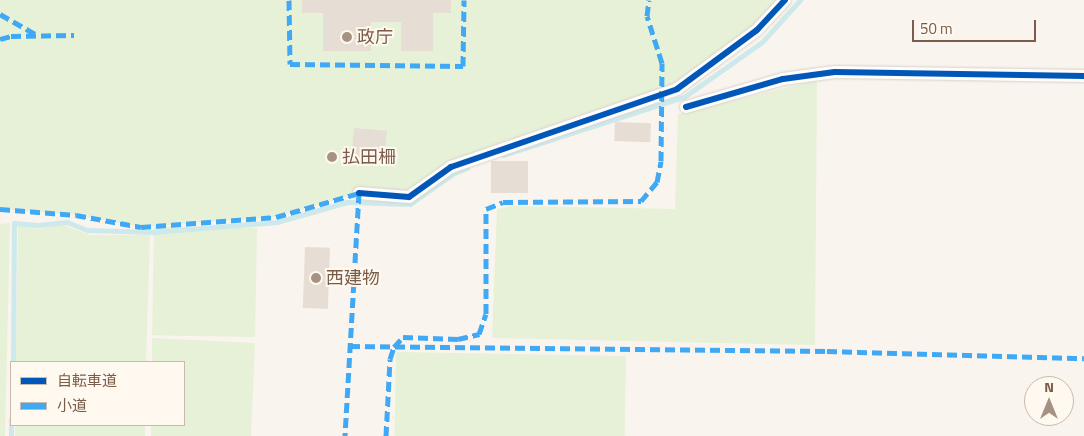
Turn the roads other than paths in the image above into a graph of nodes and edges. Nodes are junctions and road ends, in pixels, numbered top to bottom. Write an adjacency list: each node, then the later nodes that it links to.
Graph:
1 (785, 0): 4 (street)
2 (1084, 76): 3 (street)
3 (686, 107)
4 (358, 193)

